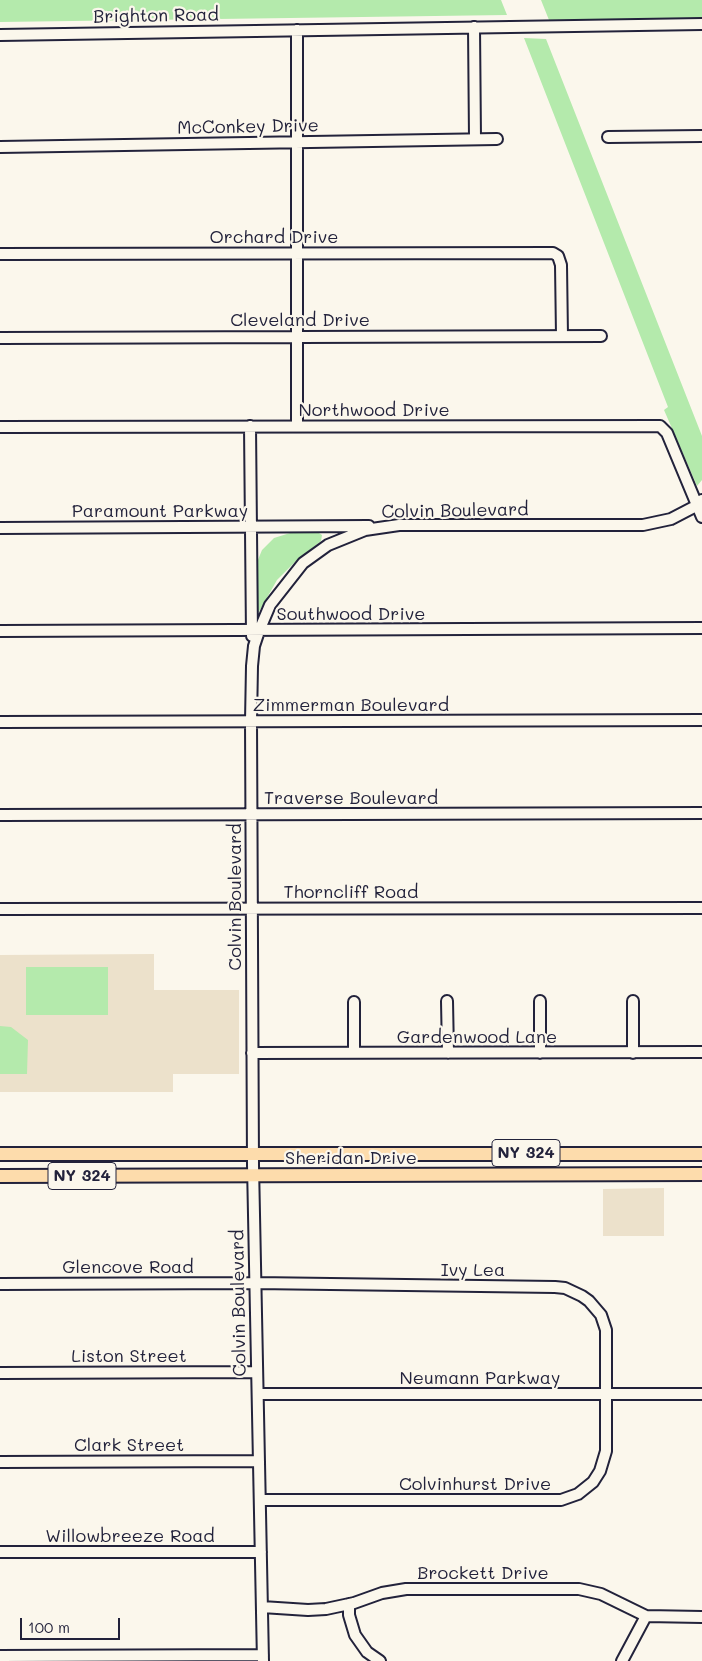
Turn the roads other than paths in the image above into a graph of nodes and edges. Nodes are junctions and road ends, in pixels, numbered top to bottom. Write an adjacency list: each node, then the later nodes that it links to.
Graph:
1 (702, 24): 2 (street, Brighton Road)
2 (474, 27): 3 (street, Brighton Road); 7 (street)
3 (297, 30): 4 (street, Brighton Road); 9 (street)
4 (0, 35)
5 (702, 136): 6 (street)
6 (608, 137)
7 (475, 139): 8 (street, McConkey Drive); 9 (street, McConkey Drive)
8 (497, 139)
9 (296, 142): 10 (street, McConkey Drive); 11 (street)
10 (0, 147)
11 (296, 253): 12 (street, Orchard Drive); 13 (street, Orchard Drive); 15 (street)
12 (0, 254)
13 (562, 336): 14 (street, Cleveland Drive); 15 (street, Cleveland Drive)
14 (601, 336)
15 (296, 337): 16 (street, Cleveland Drive); 18 (street)
16 (0, 338)
17 (250, 426): 18 (street, Northwood Drive); 19 (street, Northwood Drive); 24 (street, Colvin Boulevard)
18 (296, 426): 20 (street, Northwood Drive)
19 (0, 427)
20 (699, 503): 21 (street); 23 (street, Colvin Boulevard)
21 (702, 517)
22 (319, 526): 23 (street, Paramount Parkway); 24 (street, Paramount Parkway); 26 (street)
23 (384, 526): 26 (street, Colvin Boulevard)
24 (250, 527): 25 (street, Paramount Parkway); 29 (street, Colvin Boulevard)
25 (0, 528)
26 (328, 545): 29 (street, Colvin Boulevard)
27 (702, 628): 29 (street, Southwood Drive)
28 (0, 631): 29 (street, Southwood Drive)
29 (255, 631): 31 (street, Colvin Boulevard)
30 (702, 720): 31 (street, Zimmerman Boulevard)
31 (251, 721): 32 (street, Zimmerman Boulevard); 34 (street, Colvin Boulevard)
32 (0, 722)
33 (702, 813): 34 (street, Traverse Boulevard)
34 (251, 814): 35 (street, Traverse Boulevard); 38 (street, Colvin Boulevard)
35 (0, 815)
36 (702, 908): 38 (street, Thorncliff Road)
37 (0, 909): 38 (street, Thorncliff Road)
38 (252, 909): 44 (street, Colvin Boulevard)
39 (447, 1001): 46 (street)
40 (540, 1001): 47 (street)
41 (633, 1001): 48 (street)
42 (354, 1002): 45 (street)
43 (702, 1052): 48 (street, Gardenwood Lane)
44 (252, 1053): 45 (street, Gardenwood Lane); 49 (street, Colvin Boulevard)
45 (354, 1053): 46 (street, Gardenwood Lane)
46 (448, 1053): 47 (street, Gardenwood Lane)
47 (540, 1053): 48 (street, Gardenwood Lane)
48 (634, 1053)
49 (253, 1153): 50 (main road, Sheridan Drive / NY 324); 51 (main road, Sheridan Drive / NY 324); 55 (street, Colvin Boulevard)
50 (485, 1153): 52 (main road, Sheridan Drive / NY 324); 56 (main road)
51 (0, 1154)
52 (702, 1154)
53 (702, 1174): 56 (main road, Sheridan Drive / NY 324)
54 (0, 1176): 55 (main road, Sheridan Drive / NY 324)
55 (253, 1176): 56 (main road, Sheridan Drive / NY 324); 57 (street, Colvin Boulevard)
56 (485, 1176)
57 (256, 1283): 58 (street, Glencove Road); 59 (street, Colvin Boulevard); 62 (street, Ivy Lea)
58 (0, 1284)
59 (257, 1372): 60 (street, Liston Street); 61 (street, Colvin Boulevard)
60 (0, 1373)
61 (258, 1394): 62 (street, Neumann Parkway); 64 (street, Colvin Boulevard)
62 (606, 1394): 63 (street, Neumann Parkway); 66 (street, Colvinhurst Drive)
63 (702, 1394)
64 (259, 1461): 65 (street, Clark Street); 66 (street, Colvin Boulevard)
65 (0, 1462)
66 (260, 1500): 68 (street, Colvin Boulevard)
67 (0, 1552): 68 (street, Willowbreeze Road)
68 (261, 1552): 70 (street, Colvin Boulevard)
69 (349, 1604): 70 (street, Brockett Drive); 71 (street, Brockett Drive); 75 (street)
70 (262, 1607): 74 (street, Colvin Boulevard)
71 (646, 1616): 72 (street, Brockett Drive); 76 (street)
72 (702, 1617)
73 (0, 1656): 74 (street)
74 (263, 1658)
75 (380, 1661)
76 (622, 1661)

